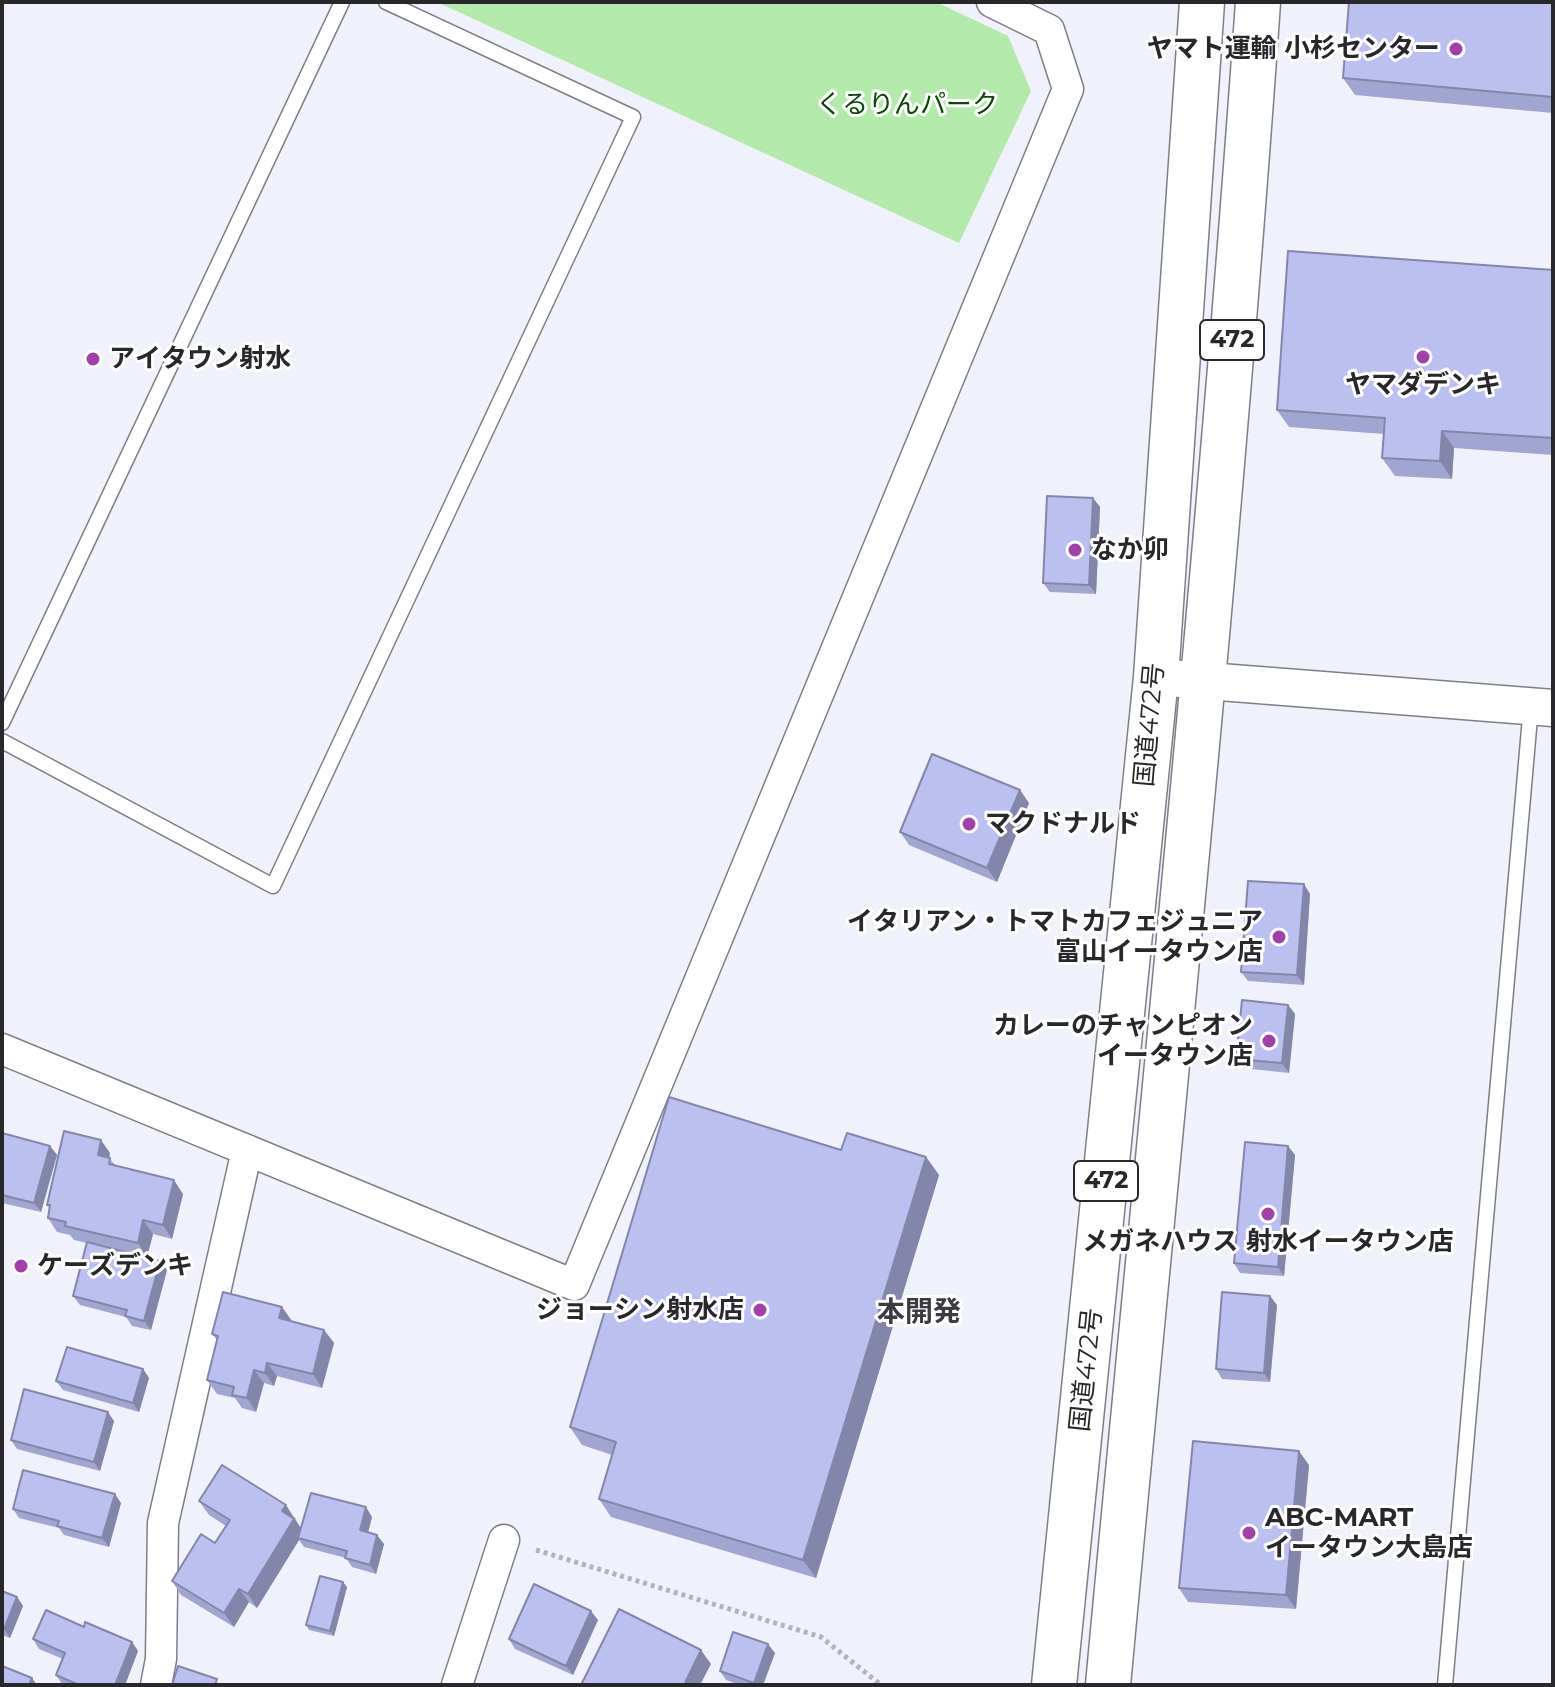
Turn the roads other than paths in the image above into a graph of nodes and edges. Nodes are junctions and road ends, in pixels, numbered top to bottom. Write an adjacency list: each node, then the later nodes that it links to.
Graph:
1 (342, 2): 9 (lane)
2 (386, 2): 10 (lane)
3 (992, 2): 12 (street)
4 (1202, 2): 6 (highway, 国道472号 / 472)
5 (1258, 2): 7 (highway, 国道472号 / 472)
6 (1156, 677): 7 (street); 16 (highway, 国道472号 / 472)
7 (1203, 678): 8 (street); 17 (highway, 国道472号 / 472)
8 (1542, 707): 18 (lane)
9 (2, 723)
10 (2, 741)
11 (2, 1049): 12 (street)
12 (247, 1150): 14 (street)
13 (504, 1540): 15 (street)
14 (156, 1685)
15 (457, 1685)
16 (1054, 1685)
17 (1108, 1685)
18 (1445, 1685)

